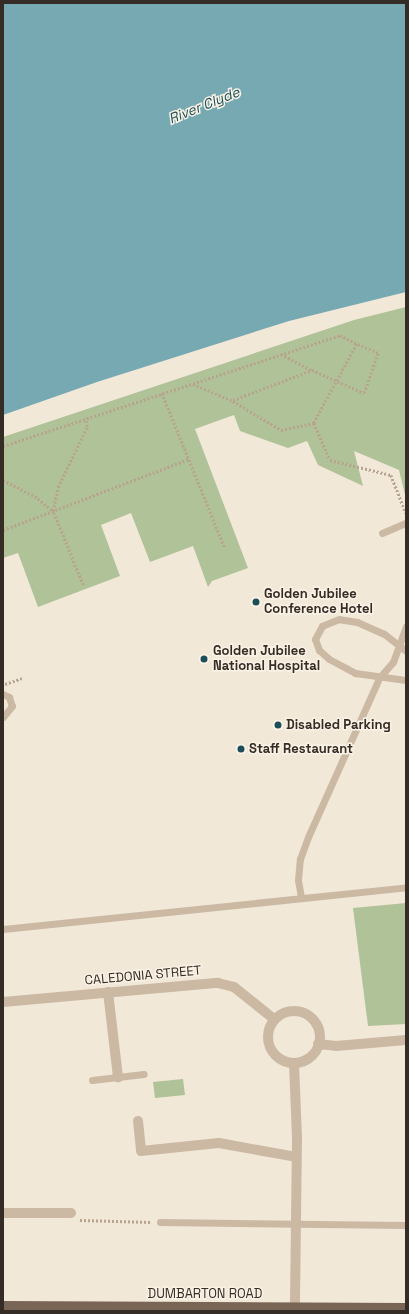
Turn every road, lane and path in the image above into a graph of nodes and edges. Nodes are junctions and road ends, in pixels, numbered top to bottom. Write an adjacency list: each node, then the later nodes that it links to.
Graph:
1 (357, 344): 2 (path); 4 (path); 4 (path)
2 (281, 354): 3 (path); 5 (path)
3 (312, 370): 4 (path); 7 (path)
4 (337, 380): 9 (path)
5 (193, 383): 6 (path); 7 (path)
6 (162, 393): 8 (path); 11 (path)
7 (233, 400): 9 (path)
8 (85, 418): 10 (path); 13 (path)
9 (314, 423): 14 (path)
10 (3, 446)
11 (189, 458): 13 (path); 18 (path)
12 (3, 480): 13 (path)
13 (53, 511): 16 (path); 19 (path)
14 (406, 514)
15 (406, 523): 17 (lane)
16 (3, 530)
17 (382, 533)
18 (225, 548)
19 (83, 584)
20 (406, 626): 21 (lane)
21 (397, 645): 22 (lane); 24 (lane); 24 (lane)
22 (406, 651)
23 (22, 678): 26 (path)
24 (379, 678): 25 (lane); 30 (lane)
25 (406, 680)
26 (3, 685)
27 (3, 694): 28 (lane)
28 (3, 717)
29 (406, 888): 30 (lane)
30 (301, 897): 31 (lane)
31 (3, 929)
32 (108, 992): 33 (street, CALEDONIA STREET); 34 (street, CALEDONIA STREET); 39 (street)
33 (3, 1002)
34 (274, 1020): 36 (street); 37 (street)
35 (406, 1040): 36 (street)
36 (318, 1044): 37 (street)
37 (294, 1063): 42 (street)
38 (144, 1074): 39 (lane)
39 (118, 1077): 40 (lane)
40 (92, 1080)
41 (138, 1121): 42 (street)
42 (296, 1157): 46 (street)
43 (3, 1213): 44 (street)
44 (71, 1213): 45 (path)
45 (160, 1222): 46 (lane)
46 (296, 1224): 47 (lane); 49 (street)
47 (406, 1225)
48 (3, 1306): 51 (main road, DUMBARTON ROAD)
49 (295, 1308): 50 (main road, DUMBARTON ROAD); 51 (main road, DUMBARTON ROAD)
50 (406, 1308)
51 (246, 1309)

